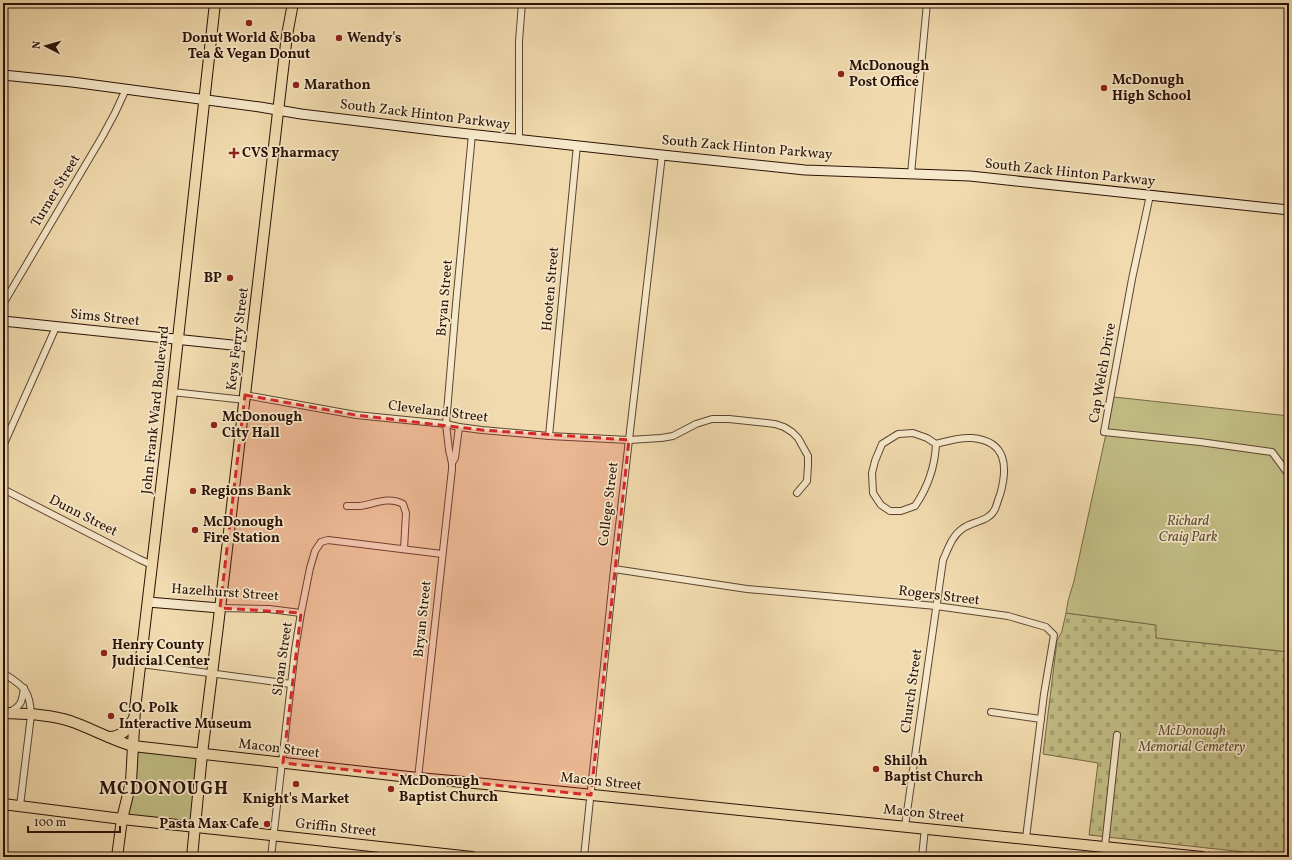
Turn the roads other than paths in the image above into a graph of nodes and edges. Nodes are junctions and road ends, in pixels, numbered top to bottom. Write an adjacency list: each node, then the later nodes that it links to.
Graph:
1 (215, 3): 7 (main road, John Frank Ward Boulevard)
2 (293, 3): 8 (main road, Keys Ferry Street)
3 (522, 3): 10 (street)
4 (927, 3): 13 (street)
5 (3, 75): 6 (main road, South Zack Hinton Parkway)
6 (126, 90): 7 (main road, South Zack Hinton Parkway); 16 (street, Turner Street)
7 (204, 99): 8 (main road, South Zack Hinton Parkway); 19 (main road, John Frank Ward Boulevard)
8 (279, 110): 9 (main road, South Zack Hinton Parkway); 20 (main road, Keys Ferry Street)
9 (472, 134): 10 (main road, South Zack Hinton Parkway); 23 (street, Bryan Street)
10 (519, 140): 11 (main road, South Zack Hinton Parkway)
11 (577, 145): 12 (main road, South Zack Hinton Parkway); 25 (street, Hooten Street)
12 (662, 155): 13 (main road, South Zack Hinton Parkway); 26 (street, College Street)
13 (911, 174): 14 (main road, South Zack Hinton Parkway)
14 (1150, 195): 15 (main road, South Zack Hinton Parkway); 30 (street, Cap Welch Drive)
15 (1289, 210)
16 (3, 304)
17 (3, 321): 18 (main road, Sims Street)
18 (56, 326): 19 (main road, Sims Street); 28 (street)
19 (178, 340): 20 (main road, Sims Street); 21 (main road, John Frank Ward Boulevard)
20 (251, 347): 22 (main road, Keys Ferry Street)
21 (172, 392): 22 (street, Cleveland Street); 36 (main road, John Frank Ward Boulevard)
22 (245, 398): 23 (street, Cleveland Street); 40 (main road, Keys Ferry Street)
23 (446, 424): 24 (street, Cleveland Street); 29 (street, Bryan Street)
24 (458, 427): 25 (street, Cleveland Street); 29 (street, Bryan Street)
25 (549, 436): 26 (street, Cleveland Street)
26 (629, 440): 32 (street, Cleveland Street); 37 (street, College Street)
27 (936, 444): 27 (street); 39 (street, Church Street)
28 (3, 446)
29 (452, 463): 35 (street, Bryan Street)
30 (1289, 475)
31 (3, 489): 36 (street, Dunn Street)
32 (798, 493)
33 (347, 506): 34 (street)
34 (404, 549): 35 (street, Sloan Street); 41 (street, Sloan Street)
35 (442, 554): 57 (street, Bryan Street)
36 (152, 565): 38 (main road, John Frank Ward Boulevard)
37 (614, 569): 39 (street, Rogers Street); 58 (street, College Street)
38 (148, 602): 40 (main road, Hazelhurst Street); 42 (main road, John Frank Ward Boulevard)
39 (936, 606): 51 (street, Rogers Street); 63 (street, Church Street)
40 (220, 608): 41 (street, Hazelhurst Street); 44 (main road, Keys Ferry Street)
41 (301, 613): 45 (street, Sloan Street)
42 (141, 664): 44 (street); 50 (main road, John Frank Ward Boulevard)
43 (3, 673): 46 (street)
44 (213, 673): 45 (street); 55 (main road, Keys Ferry Street)
45 (291, 684): 56 (street, Sloan Street)
46 (24, 688): 48 (street); 49 (street)
47 (991, 712): 51 (street)
48 (5, 713): 49 (main road, Macon Street)
49 (31, 714): 53 (main road, Macon Street); 60 (street)
50 (135, 715): 53 (main road); 54 (main road, John Frank Ward Boulevard)
51 (1041, 719): 66 (street, Rogers Street)
52 (1117, 735): 67 (street)
53 (109, 737): 54 (main road, Macon Street)
54 (133, 746): 55 (main road, Macon Street); 61 (main road, John Frank Ward Boulevard)
55 (202, 754): 56 (main road, Macon Street); 62 (main road, Keys Ferry Street)
56 (283, 763): 57 (main road, Macon Street); 65 (street, Sloan Street)
57 (418, 778): 58 (main road, Macon Street)
58 (590, 796): 63 (main road, Macon Street); 72 (street, College Street)
59 (3, 804): 60 (main road, Griffin Street)
60 (20, 806): 61 (main road, Griffin Street)
61 (122, 819): 62 (main road, Griffin Street); 68 (main road, John Frank Ward Boulevard)
62 (196, 826): 65 (main road, Griffin Street); 69 (main road, Keys Ferry Street)
63 (905, 826): 64 (main road, Macon Street)
64 (925, 828): 66 (main road, Macon Street); 73 (street)
65 (274, 835): 70 (street, Sloan Street); 71 (main road, Griffin Street)
66 (1026, 838): 67 (main road, Macon Street)
67 (1105, 846): 74 (main road, Macon Street)
68 (117, 857)
69 (192, 857)
70 (272, 857)
71 (472, 857)
72 (584, 857)
73 (922, 857)
74 (1197, 857)

